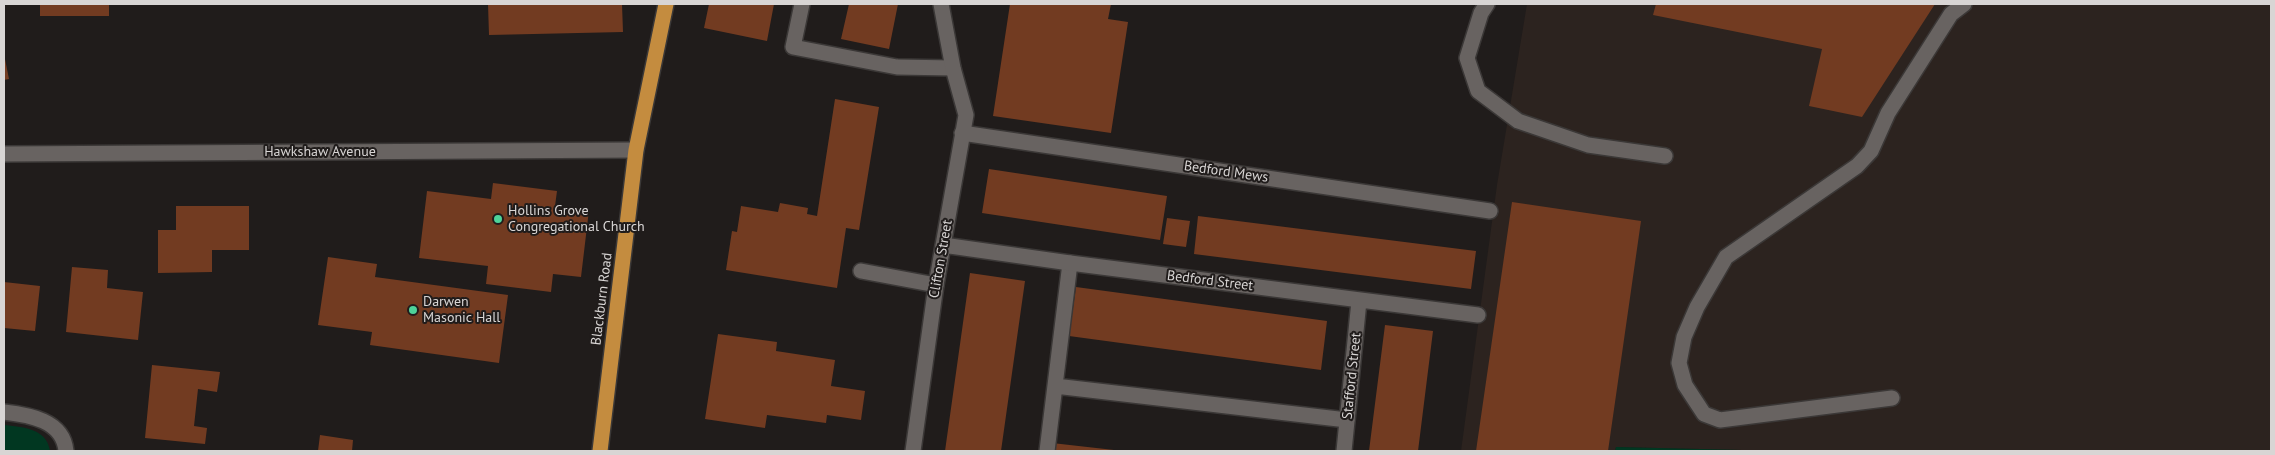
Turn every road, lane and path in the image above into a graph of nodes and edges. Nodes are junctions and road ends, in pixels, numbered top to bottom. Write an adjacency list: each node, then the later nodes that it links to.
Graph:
1 (666, 4): 8 (highway, Blackburn Road)
2 (802, 4): 6 (street)
3 (942, 4): 6 (street, Clifton Street)
4 (1487, 4): 10 (street)
5 (1964, 4): 19 (street)
6 (953, 68): 7 (street, Clifton Street)
7 (962, 133): 11 (street, Bedford Mews); 12 (street, Clifton Street)
8 (636, 150): 9 (street, Hawkshaw Avenue); 23 (highway, Blackburn Road)
9 (4, 154)
10 (1664, 156)
11 (1490, 211)
12 (943, 245): 13 (street, Bedford Street); 15 (street, Clifton Street)
13 (1070, 263): 16 (street, Bedford Street); 18 (street)
14 (861, 271): 15 (street)
15 (936, 285): 24 (street, Clifton Street)
16 (1359, 301): 17 (street, Bedford Street); 21 (street, Stafford Street)
17 (1478, 315)
18 (1055, 386): 21 (street); 25 (street)
19 (1892, 398)
20 (4, 412): 22 (street)
21 (1348, 420): 26 (street, Stafford Street)
22 (66, 451)
23 (600, 451)
24 (913, 451)
25 (1047, 451)
26 (1344, 451)

